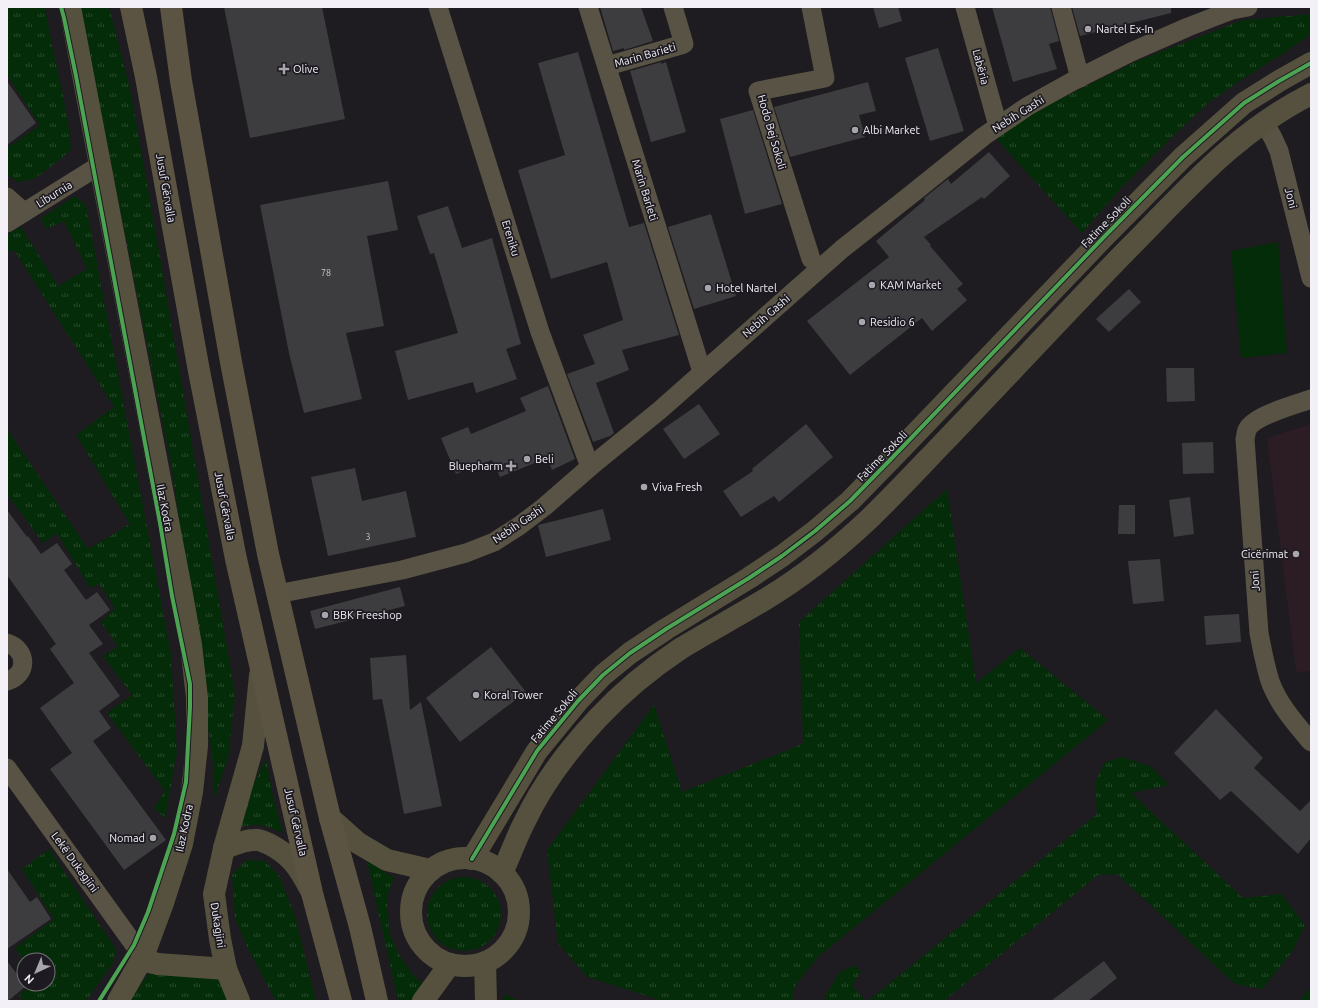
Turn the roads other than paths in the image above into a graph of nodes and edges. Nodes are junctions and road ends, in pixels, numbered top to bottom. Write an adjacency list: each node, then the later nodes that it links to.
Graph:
1 (70, 7): 17 (street, Ilaz Kodra)
2 (131, 7): 28 (highway, Jusuf Gërvalla)
3 (171, 7): 26 (highway)
4 (438, 7): 25 (street, Ereniku)
5 (588, 7): 11 (street, Marin Barleti)
6 (673, 7): 11 (street, Marin Barieti)
7 (811, 7): 21 (street, Hodo Bej Sokoli)
8 (965, 7): 16 (street, Labëria)
9 (1061, 7): 13 (street)
10 (1248, 7): 13 (street, Nebih Gashi)
11 (607, 66): 23 (street, Marin Barleti)
12 (1305, 66): 14 (street); 34 (street, Fatime Sokoli)
13 (1080, 78): 16 (street, Nebih Gashi)
14 (1311, 92): 15 (street)
15 (1264, 122): 22 (street, Joni); 36 (street)
16 (998, 126): 23 (street, Nebih Gashi)
17 (100, 165): 19 (street, Liburnia); 38 (street, Ilaz Kodra)
18 (7, 197): 19 (street)
19 (24, 212): 20 (street, Liburnia)
20 (7, 223)
21 (811, 259)
22 (1311, 278)
23 (702, 372): 25 (street, Nebih Gashi)
24 (1311, 399): 30 (street, Joni)
25 (590, 467): 26 (street, Nebih Gashi)
26 (277, 594): 32 (highway)
27 (7, 643): 29 (street)
28 (261, 670): 33 (street, Dukagjini); 37 (highway, Jusuf Gërvalla)
29 (7, 681)
30 (1311, 742)
31 (7, 768): 38 (street, Lekë Dukagjini)
32 (330, 818): 35 (street); 45 (highway)
33 (224, 848): 37 (street); 41 (street, Dukagjini)
34 (472, 859): 35 (street); 36 (street)
35 (430, 870): 40 (street)
36 (502, 873): 39 (street)
37 (312, 893): 44 (highway, Jusuf Gërvalla)
38 (143, 957): 41 (street); 42 (street, Ilaz Kodra)
39 (485, 962): 40 (street); 47 (street)
40 (450, 964): 46 (street)
41 (226, 969): 43 (street, Dukagjini)
42 (118, 1001)
43 (239, 1001)
44 (341, 1001)
45 (377, 1001)
46 (423, 1001)
47 (486, 1001)

